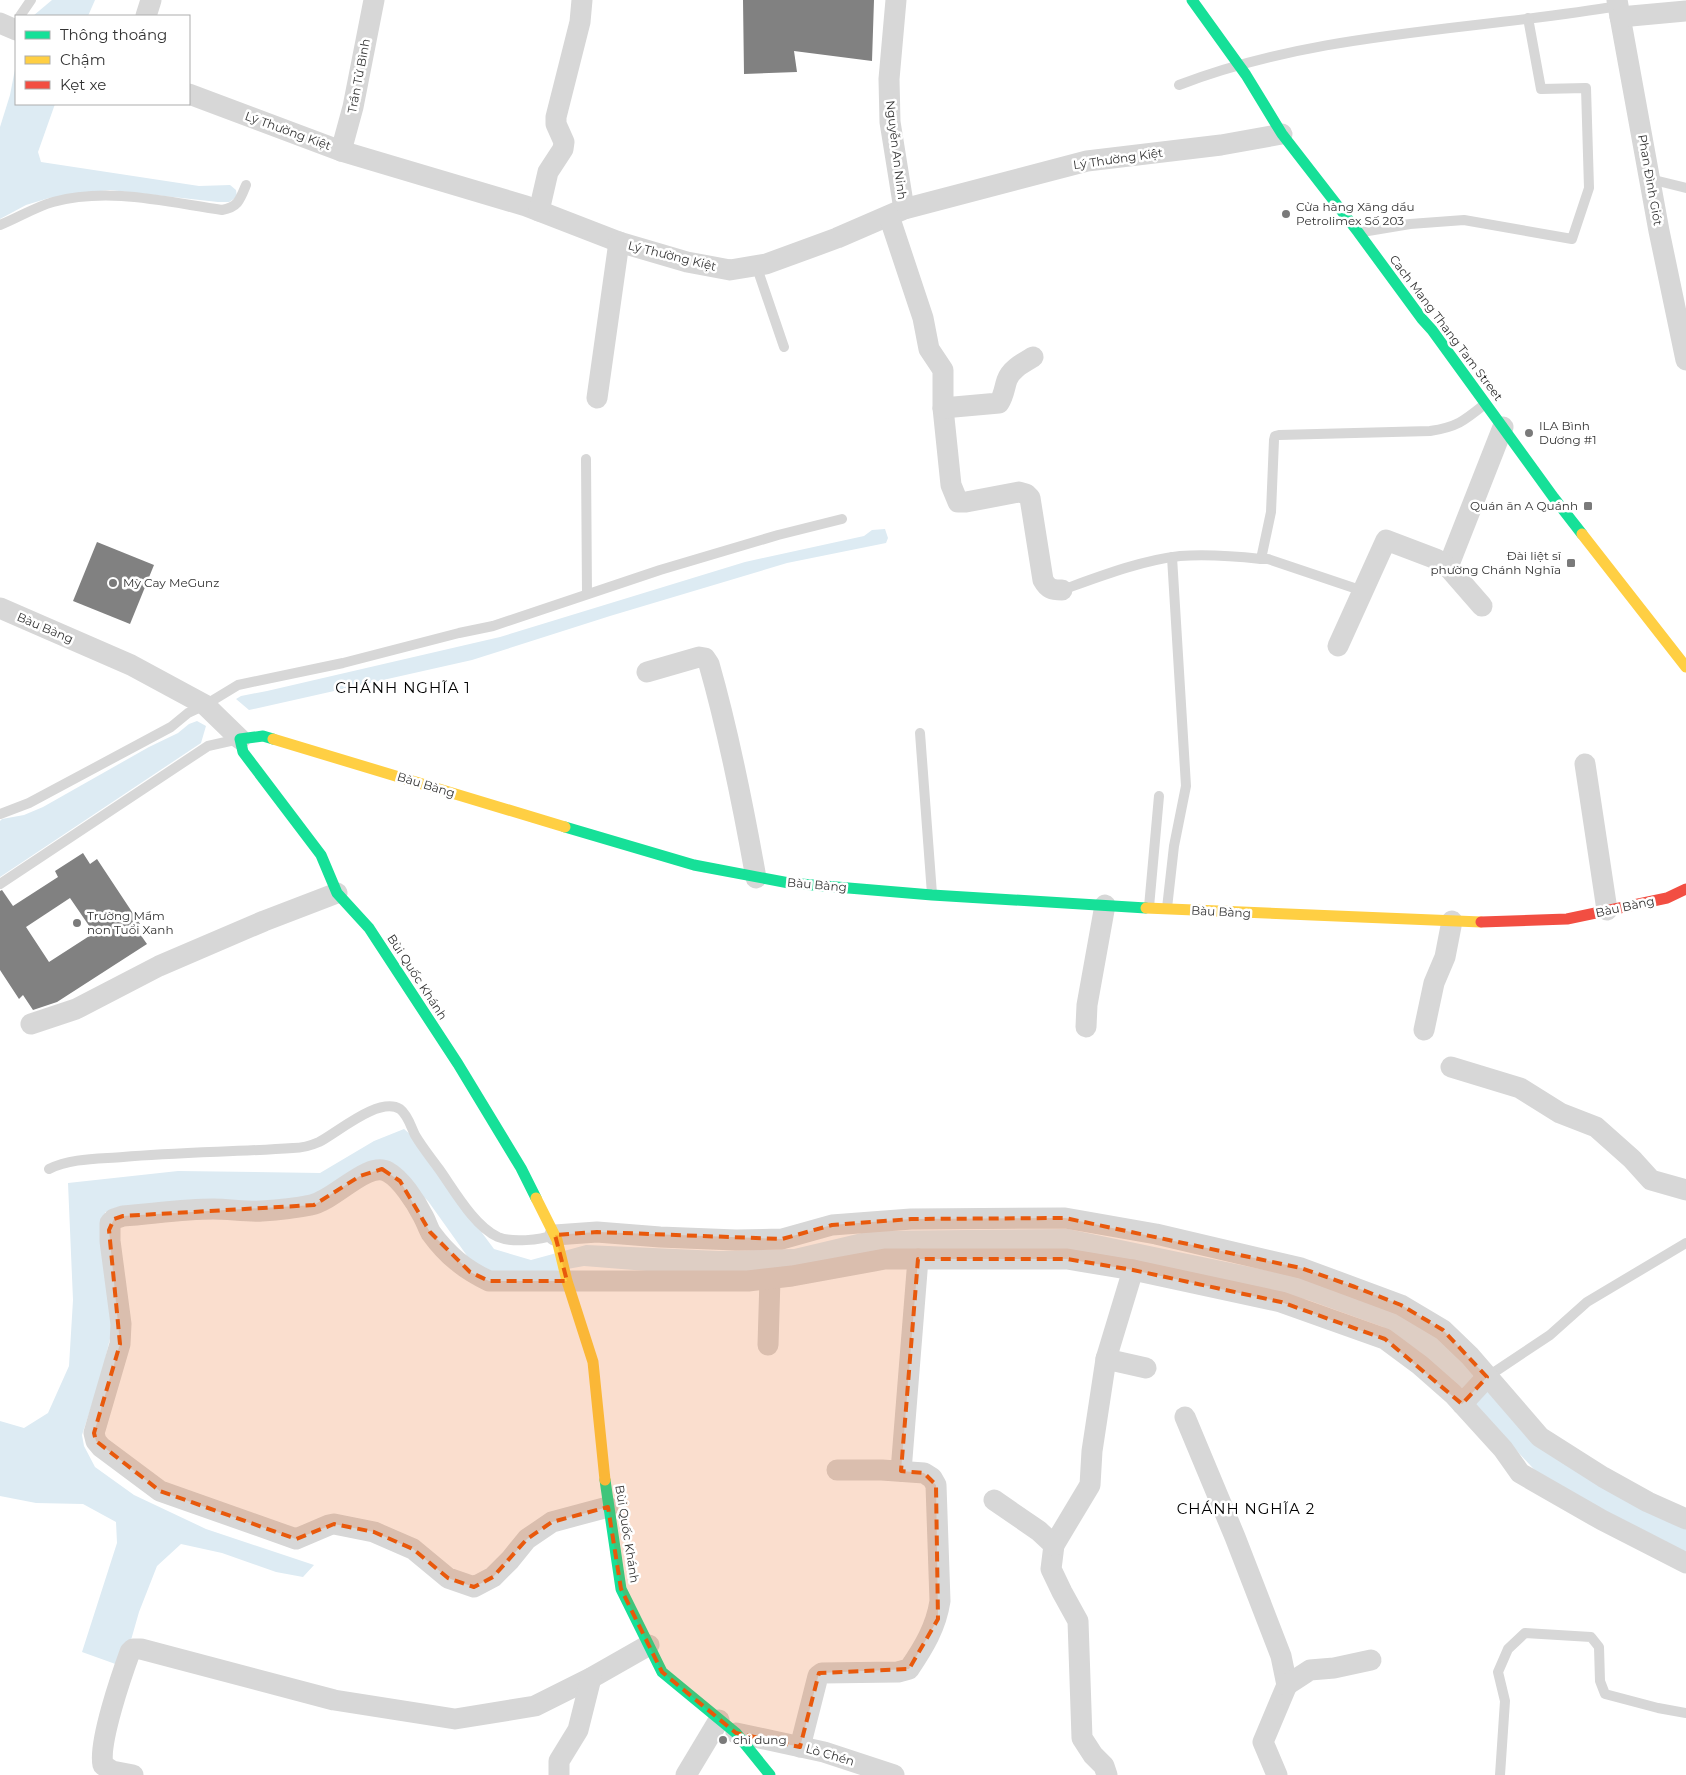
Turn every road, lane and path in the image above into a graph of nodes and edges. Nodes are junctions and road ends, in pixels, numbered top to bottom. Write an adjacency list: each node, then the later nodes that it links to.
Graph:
1 (31, 0): 9 (lane)
2 (151, 0): 10 (street)
3 (374, 0): 16 (street, Trần Tử Bình)
4 (582, 0): 20 (street)
5 (896, 0): 21 (street, Nguyễn An Ninh)
6 (1192, 0): 12 (street, Cach Mang Thang Tam Street)
7 (1618, 8): 8 (street); 11 (lane); 17 (street, Phan Đình Giót)
8 (1686, 11)
9 (20, 15)
10 (146, 15)
11 (1528, 18): 12 (lane); 23 (lane)
12 (1239, 65): 13 (lane); 15 (street, Cach Mang Thang Tam Street)
13 (1178, 85)
14 (190, 94): 16 (street, Lý Thường Kiệt)
15 (1282, 134): 21 (street, Lý Thường Kiệt); 23 (street, Cach Mang Thang Tam Street)
16 (341, 151): 20 (street, Lý Thường Kiệt)
17 (1650, 179): 19 (lane); 28 (street, Phan Đình Giót)
18 (246, 185): 22 (lane)
19 (1686, 188)
20 (539, 211): 24 (street, Lý Thường Kiệt)
21 (896, 213): 25 (street, Lý Thường Kiệt); 31 (street, Nguyễn An Ninh)
22 (0, 225)
23 (1358, 232): 30 (street, Cach Mang Thang Tam Street)
24 (619, 242): 25 (street, Lý Thường Kiệt); 29 (street)
25 (756, 266): 26 (lane)
26 (784, 347)
27 (1034, 357): 31 (street)
28 (1686, 360)
29 (597, 398)
30 (1486, 403): 32 (street, Cach Mang Thang Tam Street); 36 (lane)
31 (943, 408): 38 (street, Nguyễn An Ninh)
32 (1503, 427): 37 (street); 44 (street, Cach Mang Thang Tam Street)
33 (586, 459): 40 (lane)
34 (842, 519): 40 (lane)
35 (1172, 557): 36 (lane); 38 (lane); 59 (lane)
36 (1261, 558): 39 (lane)
37 (1448, 567): 39 (street); 41 (street)
38 (1062, 590)
39 (1363, 591): 43 (street)
40 (587, 594): 46 (lane)
41 (1482, 606)
42 (0, 608): 46 (street, Bàu Bàng)
43 (1338, 646)
44 (1685, 663)
45 (647, 672): 52 (street)
46 (205, 705): 48 (street, Bàu Bàng); 51 (lane)
47 (920, 734): 56 (lane)
48 (240, 739): 52 (street, Bàu Bàng); 53 (lane); 55 (street, Bùi Quốc Khánh)
49 (1585, 764): 60 (street)
50 (1158, 796): 58 (lane)
51 (0, 814)
52 (756, 878): 56 (street, Bàu Bàng)
53 (0, 884)
54 (1686, 889): 60 (street, Bàu Bàng)
55 (337, 893): 62 (street); 68 (street, Bùi Quốc Khánh)
56 (932, 895): 57 (street, Bàu Bàng)
57 (1105, 905): 58 (street, Bàu Bàng); 63 (street)
58 (1149, 908): 59 (street, Bàu Bàng)
59 (1167, 909): 61 (street, Bàu Bàng)
60 (1608, 910): 61 (street, Bàu Bàng)
61 (1452, 921): 64 (street)
62 (30, 1024)
63 (1086, 1027)
64 (1424, 1030)
65 (1452, 1067): 67 (street)
66 (49, 1169): 68 (lane)
67 (1686, 1190)
68 (556, 1237): 72 (street, Bùi Quốc Khánh); 77 (street)
69 (1686, 1243): 77 (lane)
70 (918, 1258): 71 (street); 73 (street); 81 (street)
71 (1133, 1270): 75 (street); 78 (street)
72 (566, 1278): 73 (street); 83 (street, Bùi Quốc Khánh); 83 (street)
73 (770, 1279): 74 (street)
74 (768, 1345)
75 (1106, 1359): 76 (street); 85 (street)
76 (1146, 1368)
77 (1487, 1377): 78 (street); 84 (street)
78 (1462, 1404): 86 (street)
79 (1185, 1417): 90 (street)
80 (837, 1470): 81 (street)
81 (902, 1471): 94 (street)
82 (994, 1500): 85 (street)
83 (608, 1508): 87 (street, Bùi Quốc Khánh)
84 (1686, 1520)
85 (1054, 1544): 100 (street)
86 (1686, 1564)
87 (649, 1645): 89 (street); 92 (street, Bùi Quốc Khánh)
88 (1371, 1660): 90 (street)
89 (591, 1678): 95 (street); 96 (street)
90 (1287, 1685): 101 (street)
91 (1686, 1712): 102 (lane)
92 (720, 1720): 93 (street, Bùi Quốc Khánh); 97 (street)
93 (736, 1733): 94 (street, Lò Chén); 98 (street, Bùi Quốc Khánh)
94 (800, 1747): 99 (street, Lò Chén)
95 (133, 1775)
96 (559, 1775)
97 (686, 1775)
98 (770, 1775)
99 (894, 1775)
100 (1107, 1775)
101 (1277, 1775)
102 (1500, 1775)

